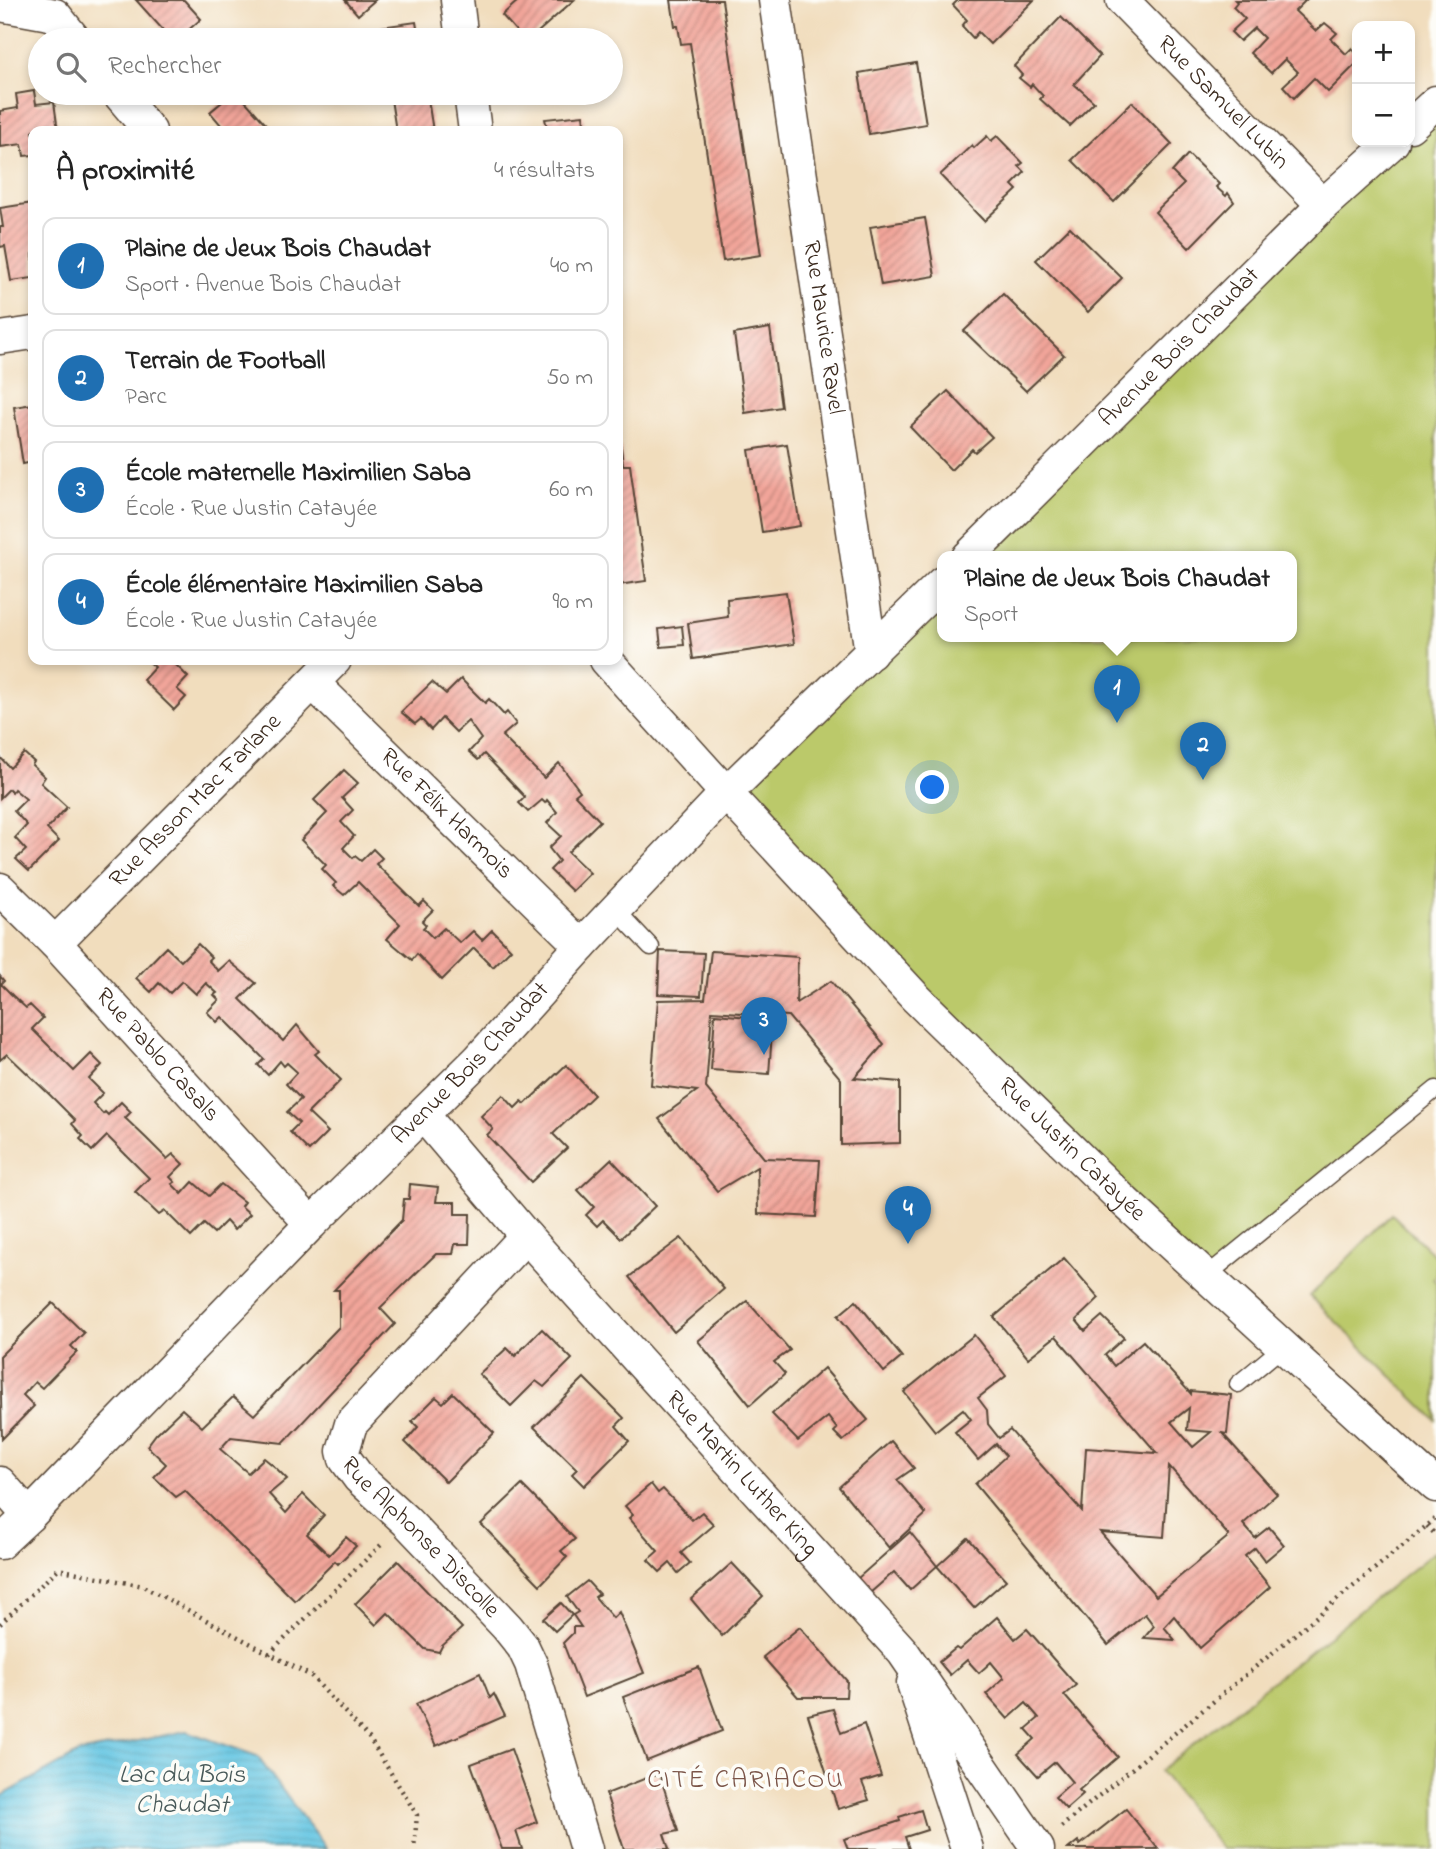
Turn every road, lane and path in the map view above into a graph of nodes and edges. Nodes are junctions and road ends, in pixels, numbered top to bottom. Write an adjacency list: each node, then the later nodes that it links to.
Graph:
1 (457, 0): 6 (street)
2 (775, 0): 19 (street, Rue Maurice Ravel)
3 (1122, 0): 14 (street, Rue Samuel Lubin)
4 (0, 5): 5 (street)
5 (65, 28)
6 (461, 28)
7 (1436, 102): 10 (street)
8 (128, 105): 11 (street)
9 (472, 105): 12 (street)
10 (1415, 121)
11 (146, 126)
12 (474, 126)
13 (1387, 147): 14 (street, Avenue Bois Chaudat)
14 (1323, 205): 17 (street, Avenue Bois Chaudat)
15 (28, 334): 16 (street)
16 (0, 338)
17 (974, 551)
18 (937, 588): 19 (street, Avenue Bois Chaudat)
19 (871, 653): 23 (street, Avenue Bois Chaudat)
20 (330, 665): 22 (street, Rue Asson Mac Farlane)
21 (611, 665): 23 (street, Rue Justin Catayée)
22 (313, 683): 26 (street, Rue Asson Mac Farlane); 27 (street, Rue Félix Harmois)
23 (726, 793): 25 (street, Avenue Bois Chaudat); 33 (street, Rue Justin Catayée)
24 (0, 889): 26 (street, Rue Pablo Casals)
25 (616, 910): 27 (street, Avenue Bois Chaudat); 28 (lane)
26 (55, 943): 31 (street, Rue Pablo Casals)
27 (581, 946): 30 (street, Avenue Bois Chaudat)
28 (651, 947)
29 (1436, 1089): 33 (lane)
30 (423, 1115): 31 (street, Avenue Bois Chaudat); 32 (street, Rue Martin Luther King)
31 (311, 1224): 38 (street, Avenue Bois Chaudat)
32 (526, 1236): 40 (street, Rue Alphonse Discolle); 45 (street, Rue Martin Luther King)
33 (1205, 1277): 34 (street, Rue Justin Catayée)
34 (1284, 1346): 35 (lane); 37 (street, Rue Justin Catayée)
35 (1238, 1384)
36 (0, 1483): 38 (street)
37 (1436, 1486)
38 (29, 1516): 43 (street, Avenue Bois Chaudat)
39 (1436, 1518): 41 (path)
40 (406, 1521): 46 (path); 49 (street, Rue Alphonse Discolle)
41 (1427, 1526): 42 (path); 47 (path)
42 (1436, 1535)
43 (0, 1543)
44 (0, 1624): 46 (path)
45 (903, 1652): 47 (street, Rue Martin Luther King); 50 (street)
46 (270, 1654): 48 (path)
47 (1038, 1848)
48 (414, 1849)
49 (586, 1849)
50 (967, 1849)

